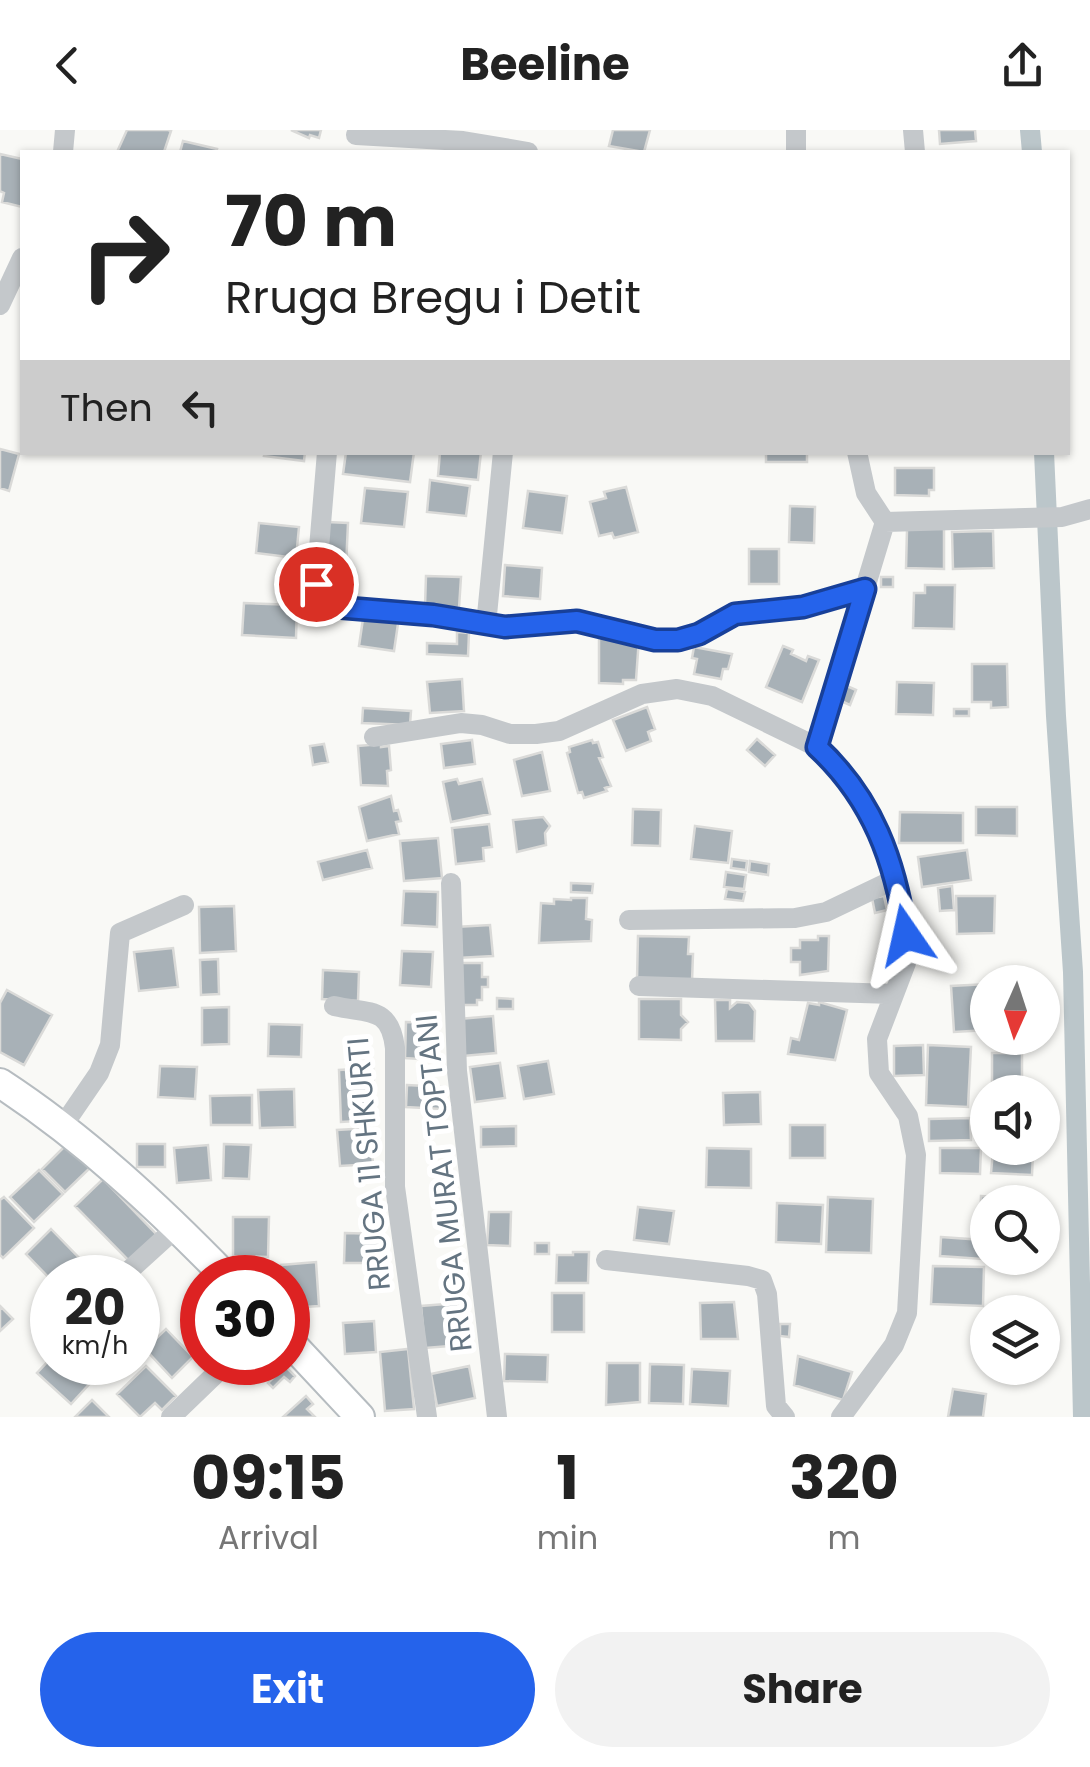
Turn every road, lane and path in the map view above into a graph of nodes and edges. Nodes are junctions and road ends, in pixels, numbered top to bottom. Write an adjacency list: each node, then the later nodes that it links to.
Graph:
1 (356, 135): 2 (street)
2 (516, 150)
3 (20, 262): 4 (street)
4 (0, 305)
5 (328, 455): 11 (street)
6 (504, 455): 11 (street)
7 (858, 455): 9 (street)
8 (1090, 510): 9 (street)
9 (886, 522): 10 (street)
10 (865, 589): 11 (street); 13 (street)
11 (486, 626)
12 (374, 737): 13 (street)
13 (817, 747): 14 (street)
14 (895, 879): 17 (street); 19 (street)
15 (451, 883): 32 (street, RRUGA MURAT TOPTANI)
16 (184, 905): 22 (street)
17 (628, 920)
18 (639, 986): 19 (street)
19 (893, 994): 34 (street)
20 (334, 1006): 31 (street, RRUGA 11 SHKURTI)
21 (0, 1083): 22 (main road)
22 (62, 1128): 23 (main road)
23 (177, 1226): 24 (street); 25 (main road)
24 (145, 1255)
25 (205, 1255)
26 (606, 1260): 33 (street)
27 (310, 1364): 30 (main road)
28 (204, 1385): 29 (street)
29 (170, 1417)
30 (360, 1417)
31 (427, 1417)
32 (497, 1417)
33 (784, 1417)
34 (840, 1417)

